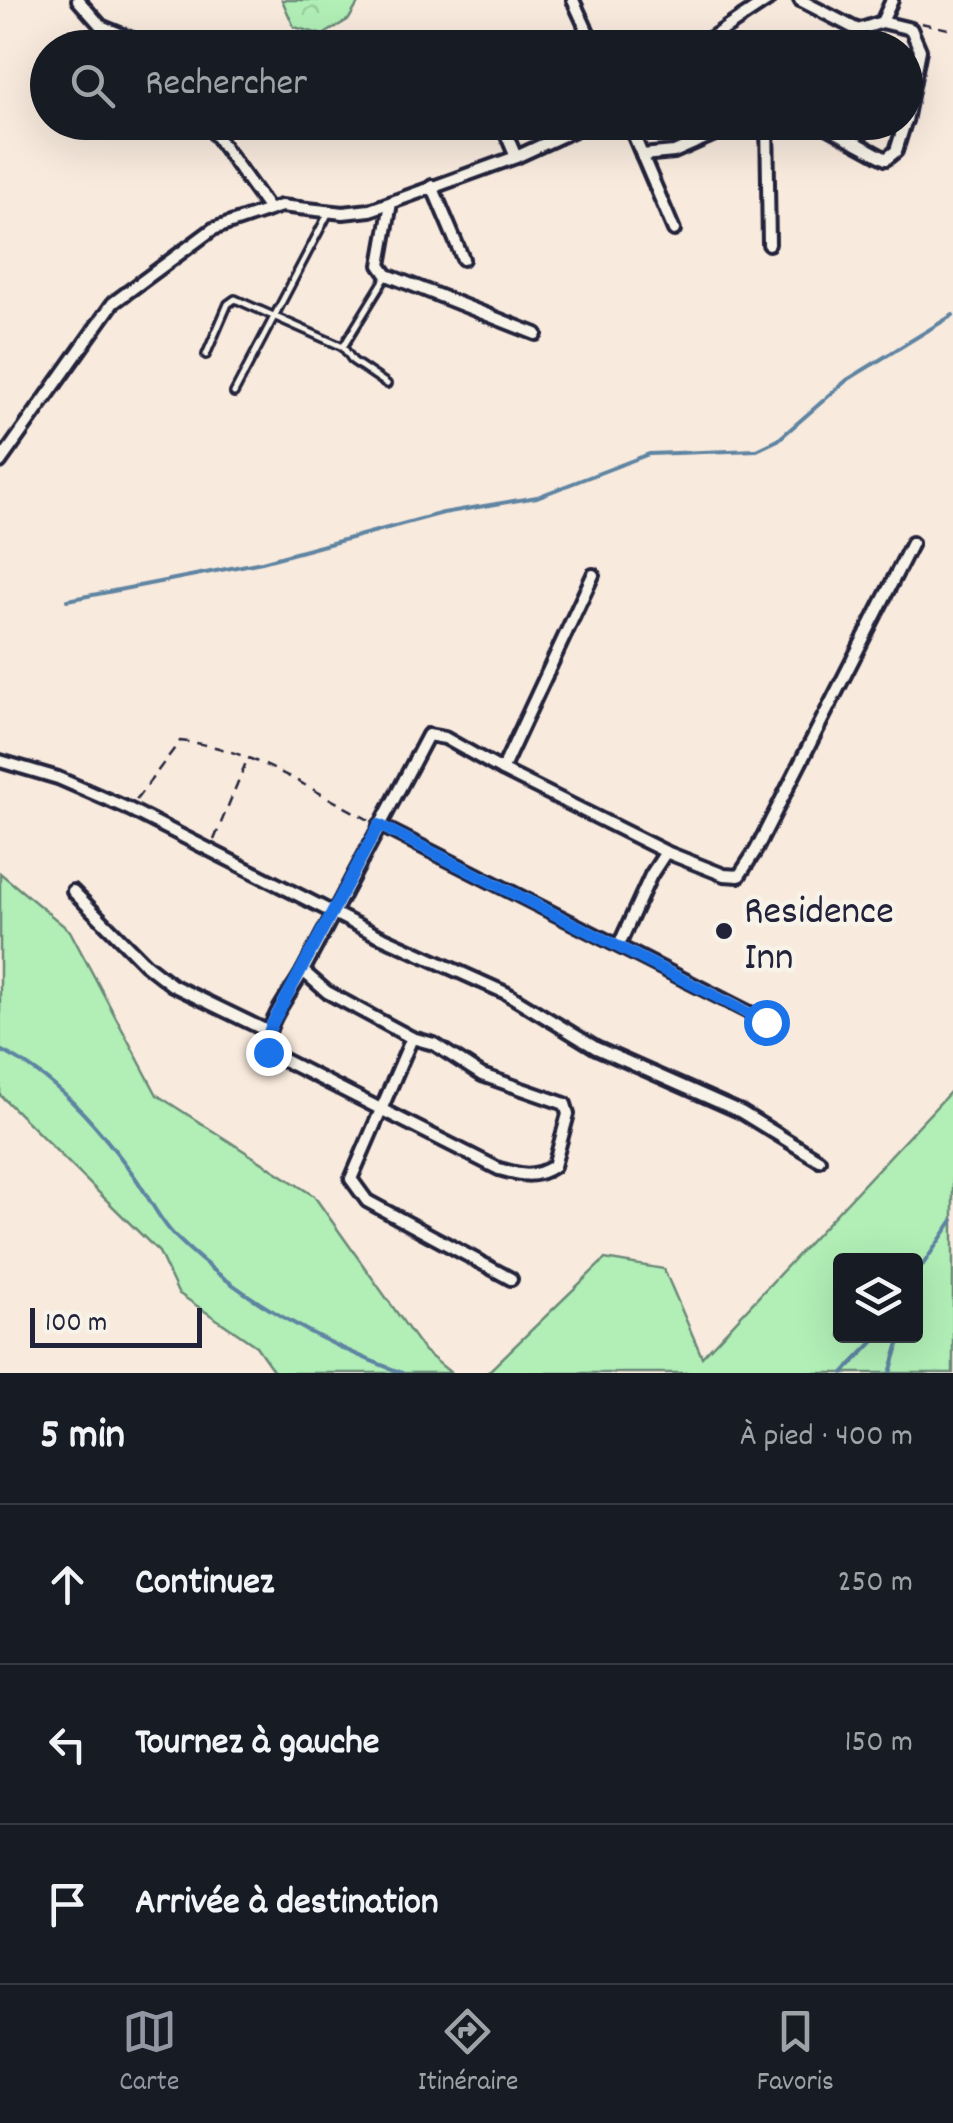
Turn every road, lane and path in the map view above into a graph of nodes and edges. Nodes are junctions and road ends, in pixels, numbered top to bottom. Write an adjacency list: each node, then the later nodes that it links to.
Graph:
1 (78, 0): 8 (street)
2 (573, 0): 9 (street)
3 (768, 0): 10 (street)
4 (800, 0): 6 (street)
5 (893, 1): 6 (street)
6 (882, 22): 7 (street)
7 (912, 28): 11 (path)
8 (111, 30)
9 (587, 30)
10 (723, 30)
11 (953, 30)
12 (219, 140): 24 (street)
13 (509, 140): 21 (street)
14 (554, 140): 21 (street)
15 (636, 140): 20 (street)
16 (701, 140): 20 (street)
17 (767, 140): 27 (street)
18 (851, 140): 19 (street)
19 (899, 140)
20 (642, 155): 26 (street)
21 (516, 158): 22 (street)
22 (432, 186): 23 (street); 28 (street)
23 (392, 203): 25 (street); 29 (street)
24 (268, 208): 25 (street); 36 (street)
25 (329, 212): 30 (lane)
26 (674, 230)
27 (769, 244)
28 (463, 259)
29 (388, 275): 31 (street); 32 (lane)
30 (276, 314): 32 (lane); 33 (lane); 35 (lane)
31 (536, 334)
32 (343, 347): 34 (lane)
33 (206, 355)
34 (387, 384)
35 (234, 393)
36 (0, 462)
37 (912, 543): 45 (street)
38 (593, 575): 41 (street)
39 (248, 758): 42 (path); 43 (path); 44 (path)
40 (0, 761): 42 (street)
41 (502, 770): 43 (street); 45 (street)
42 (130, 809): 44 (street)
43 (379, 825): 47 (street); 48 (street)
44 (207, 849): 47 (street)
45 (666, 852): 48 (street)
46 (73, 892): 51 (street)
47 (335, 914): 49 (street); 54 (street)
48 (619, 945): 50 (street)
49 (303, 971): 51 (street); 52 (street)
50 (766, 1022)
51 (269, 1032): 53 (street)
52 (412, 1038): 53 (street); 53 (street)
53 (383, 1110): 55 (street)
54 (819, 1160)
55 (510, 1279)

